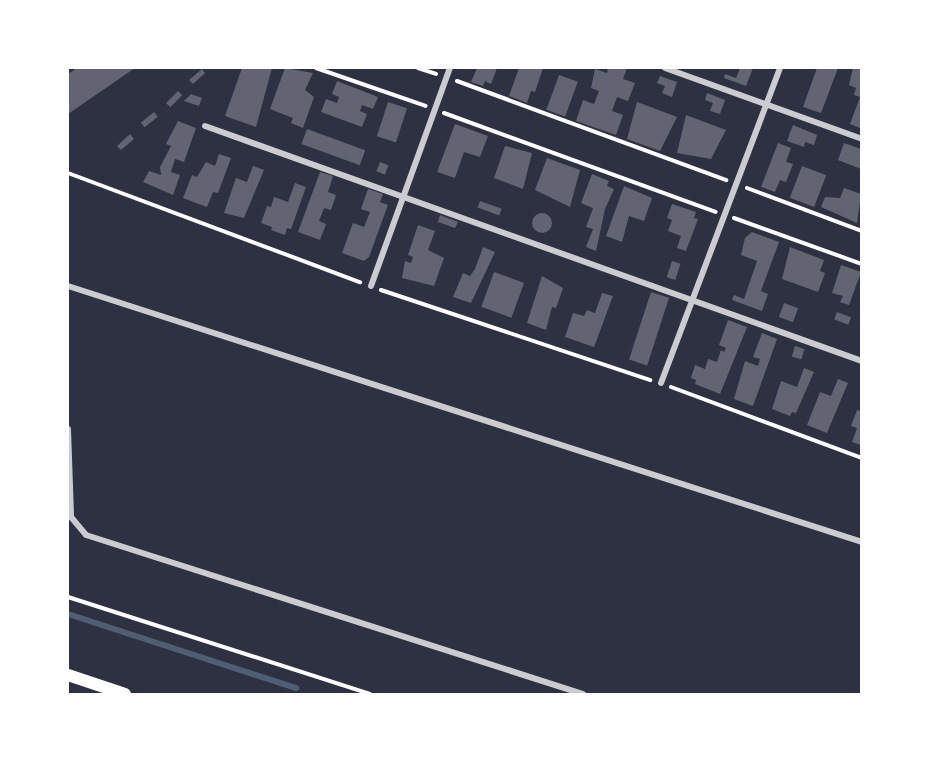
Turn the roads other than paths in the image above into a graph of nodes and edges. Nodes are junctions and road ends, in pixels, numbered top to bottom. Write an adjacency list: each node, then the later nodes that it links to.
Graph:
1 (450, 68): 7 (street)
2 (665, 68): 4 (street)
3 (780, 68): 4 (street)
4 (766, 105): 6 (street); 10 (street)
5 (205, 126): 7 (street)
6 (861, 139)
7 (403, 197): 9 (street); 10 (street)
8 (68, 286): 14 (street)
9 (371, 286)
10 (692, 298): 11 (street); 12 (street)
11 (861, 361)
12 (661, 383)
13 (68, 429): 17 (street)
14 (861, 542)
15 (68, 675): 16 (main road)
16 (125, 694)
17 (583, 694)

